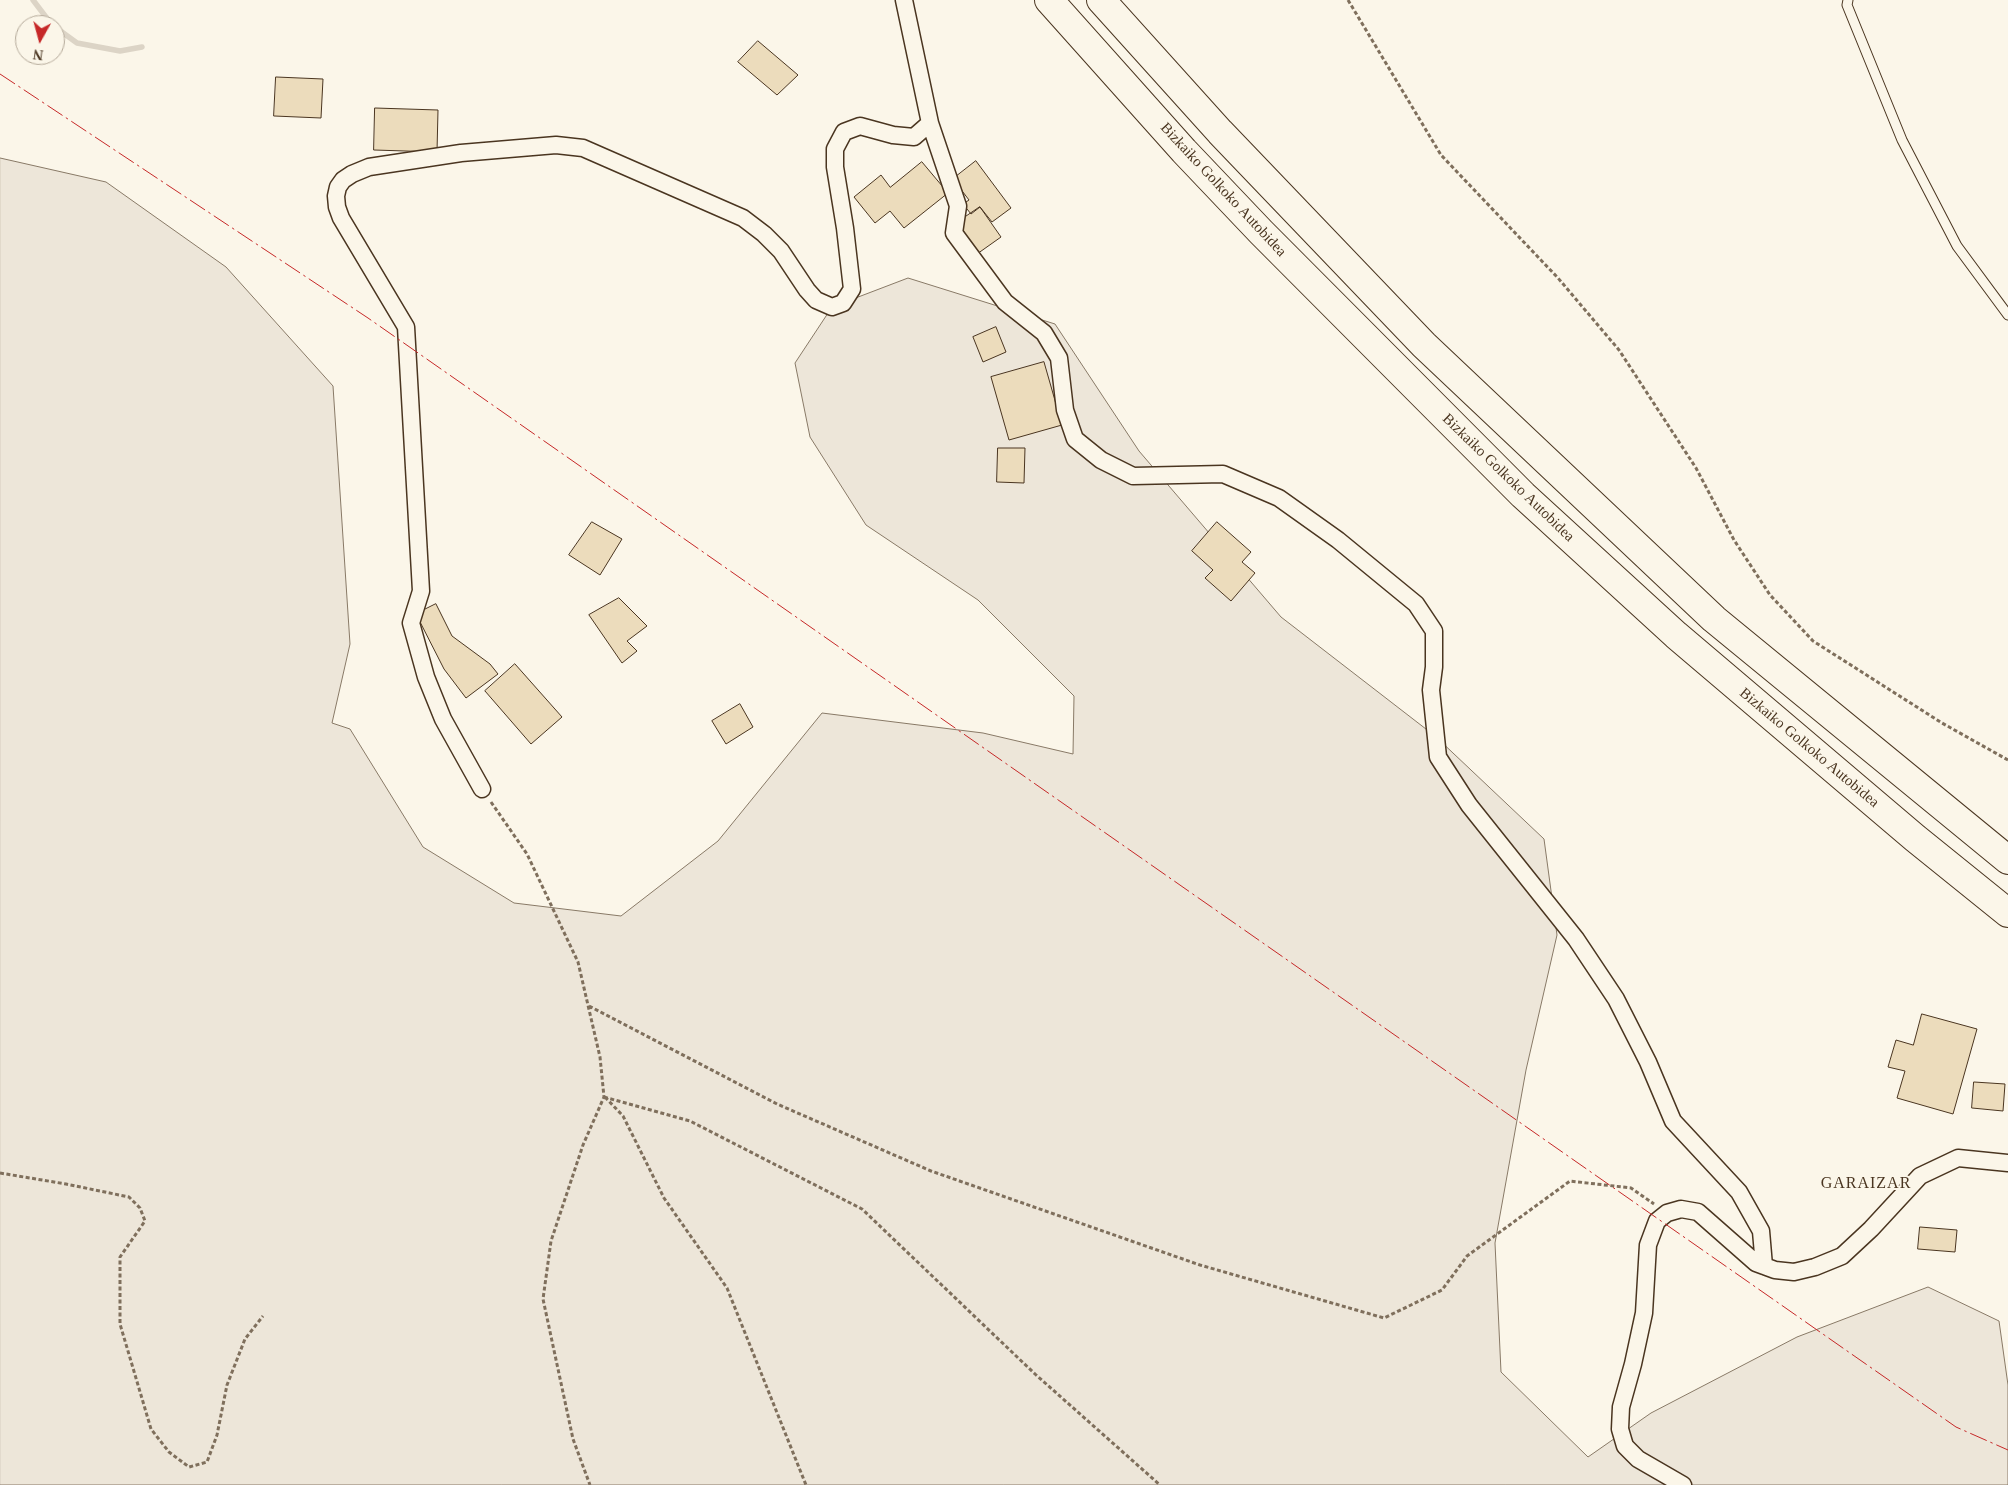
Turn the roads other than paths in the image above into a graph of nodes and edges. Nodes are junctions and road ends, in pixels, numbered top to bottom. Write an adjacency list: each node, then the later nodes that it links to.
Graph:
1 (904, 0): 5 (street)
2 (1049, 0): 9 (highway, Bizkaiko Golkoko Autobidea)
3 (1101, 0): 8 (highway)
4 (1848, 0): 6 (lane)
5 (930, 123): 7 (street); 11 (street)
6 (2008, 315)
7 (482, 789)
8 (2008, 860)
9 (2008, 913)
10 (2008, 1163): 11 (street)
11 (1764, 1266): 12 (street)
12 (1683, 1485)

